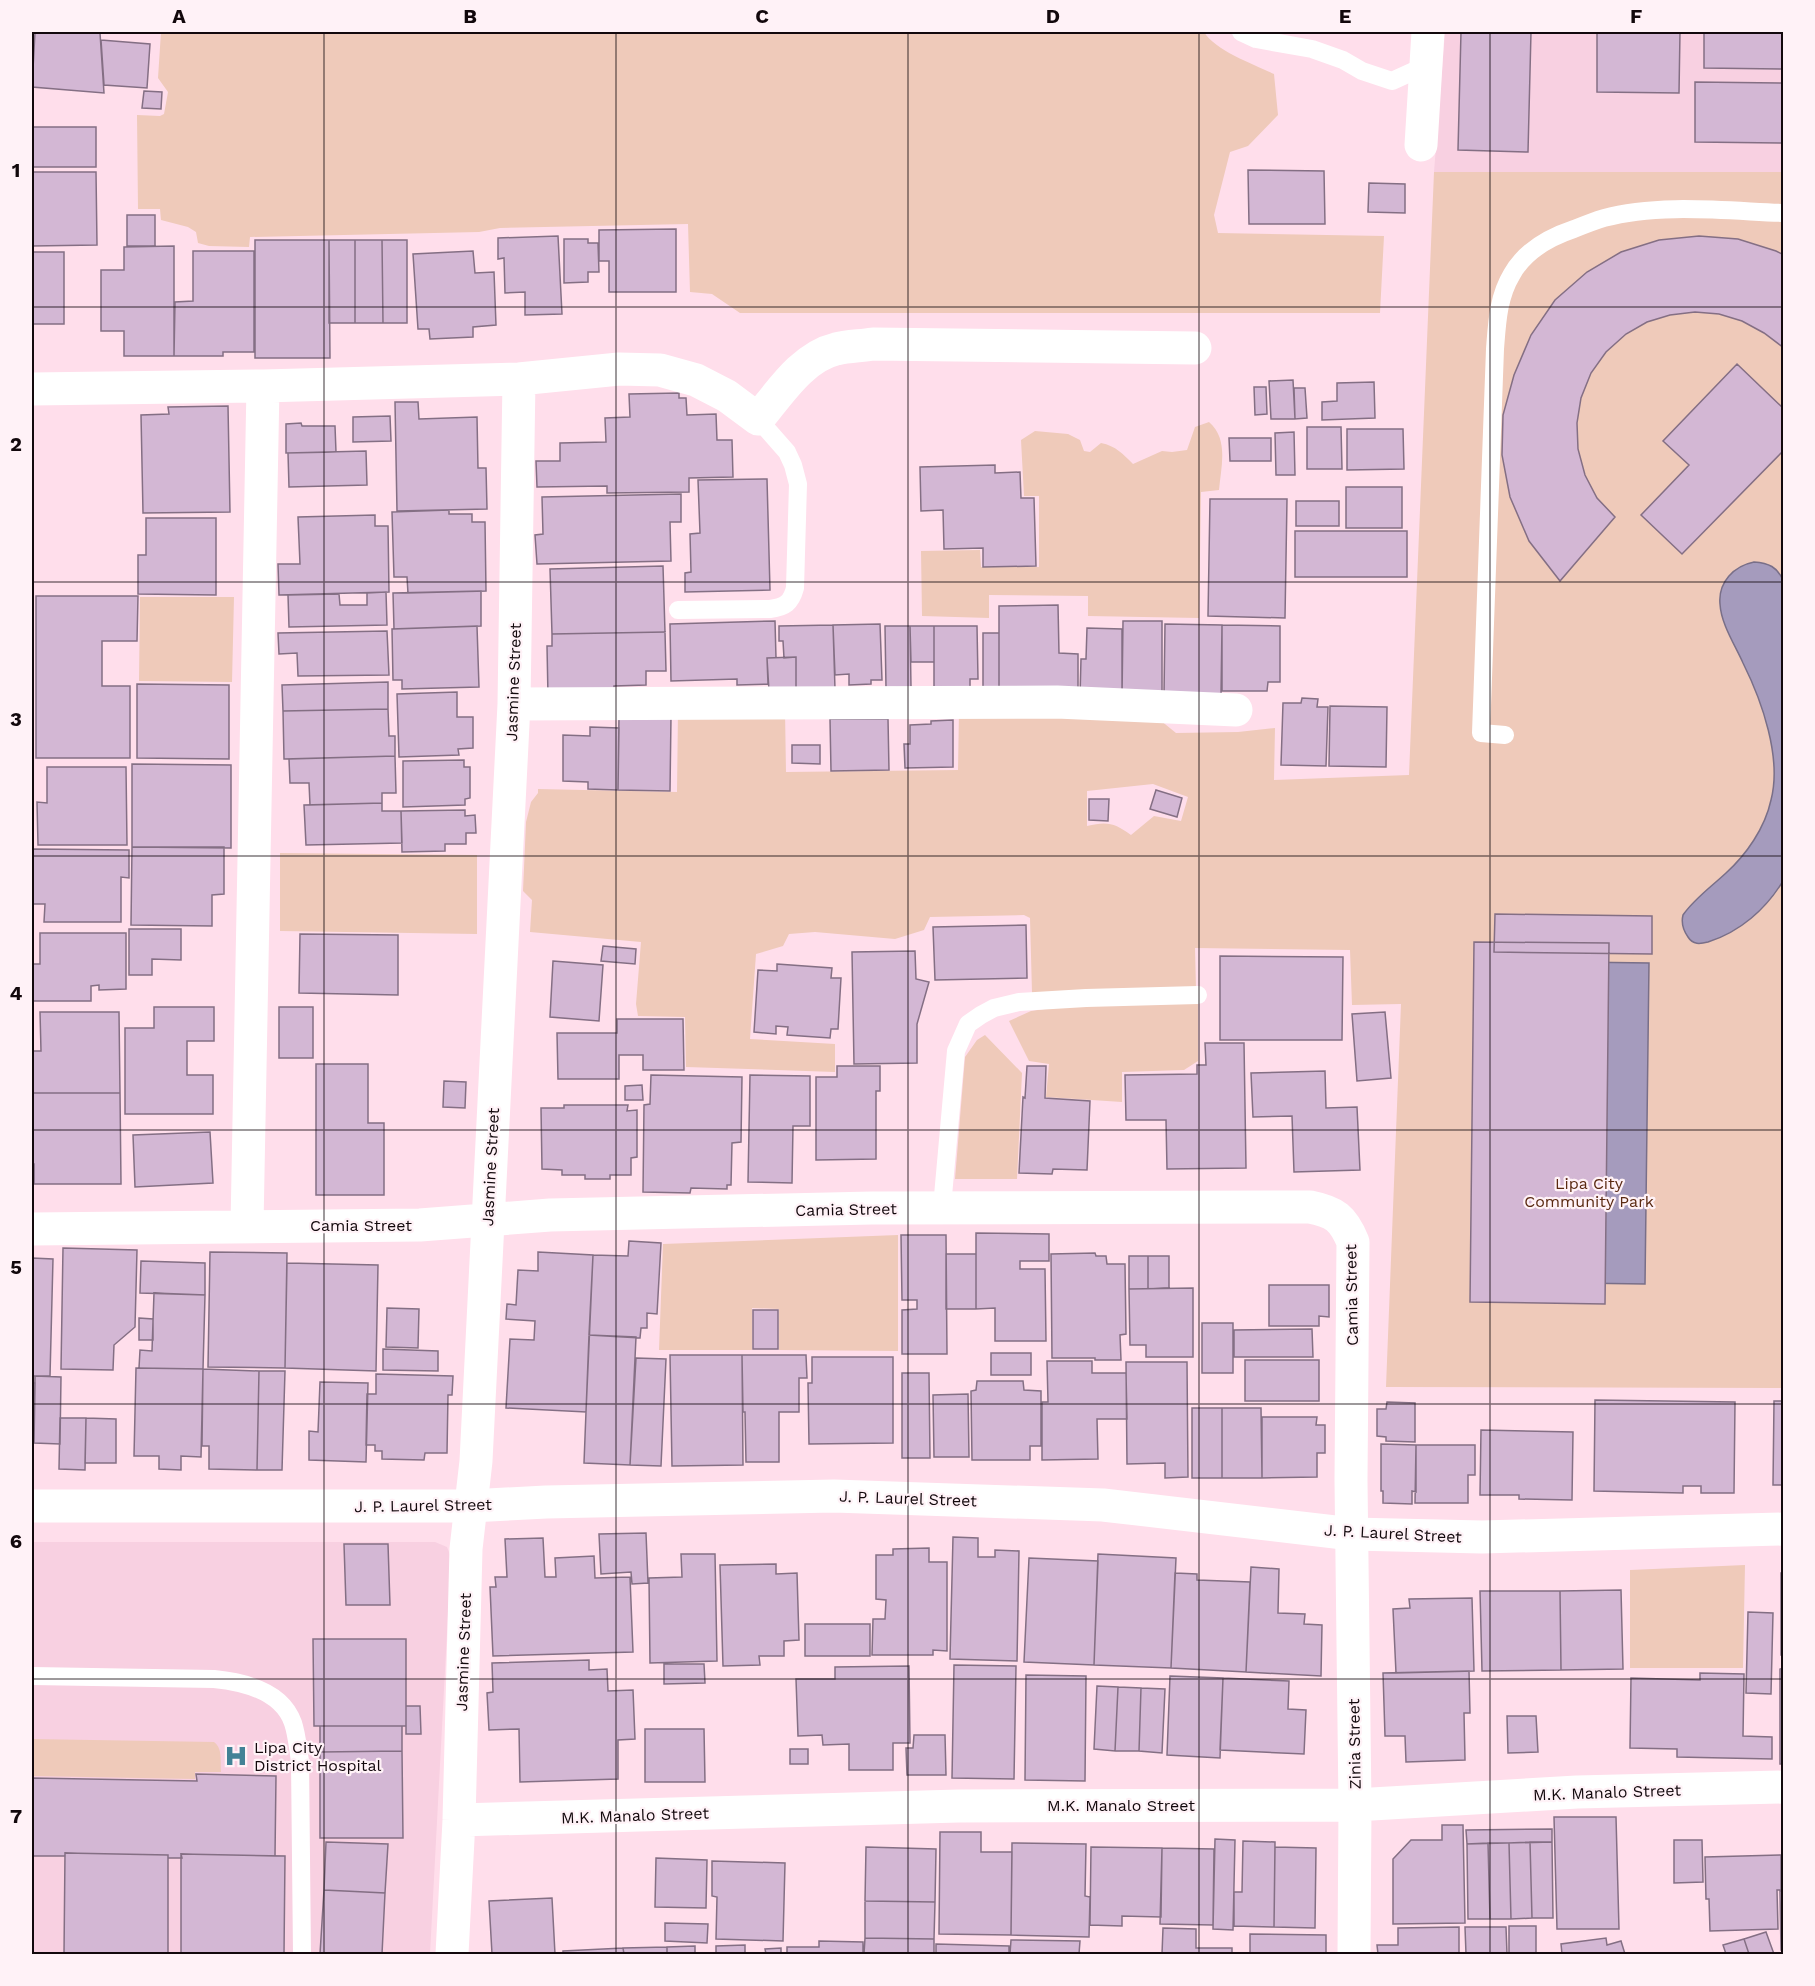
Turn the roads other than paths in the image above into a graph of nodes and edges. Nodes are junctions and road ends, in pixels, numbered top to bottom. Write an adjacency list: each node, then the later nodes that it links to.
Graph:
1 (1241, 32): 3 (lane)
2 (1428, 32): 3 (street)
3 (1425, 66): 4 (street)
4 (1421, 145)
5 (1784, 213): 14 (lane)
6 (1195, 348): 10 (street)
7 (519, 379): 8 (street); 10 (street); 12 (street, Jasmine Street)
8 (263, 386): 9 (street); 18 (street)
9 (32, 389)
10 (758, 419): 11 (lane)
11 (678, 610)
12 (514, 704): 13 (street); 17 (street, Jasmine Street)
13 (1236, 710)
14 (1505, 735)
15 (1198, 995): 16 (lane)
16 (942, 1207): 17 (street, Camia Street); 23 (street, Camia Street)
17 (487, 1220): 18 (street, Camia Street); 21 (street, Jasmine Street)
18 (247, 1226): 19 (street, Camia Street)
19 (32, 1229)
20 (32, 1506): 21 (street, J. P. Laurel Street)
21 (470, 1506): 23 (street, J. P. Laurel Street); 27 (street, Jasmine Street)
22 (1784, 1529): 23 (street, J. P. Laurel Street)
23 (1352, 1534): 26 (street, Zinia Street)
24 (32, 1676): 28 (lane)
25 (1784, 1787): 26 (street, M.K. Manalo Street)
26 (1355, 1805): 27 (street, M.K. Manalo Street); 30 (street, Zinia Street)
27 (459, 1820): 29 (street, Jasmine Street)
28 (302, 1954)
29 (452, 1954)
30 (1354, 1954)

